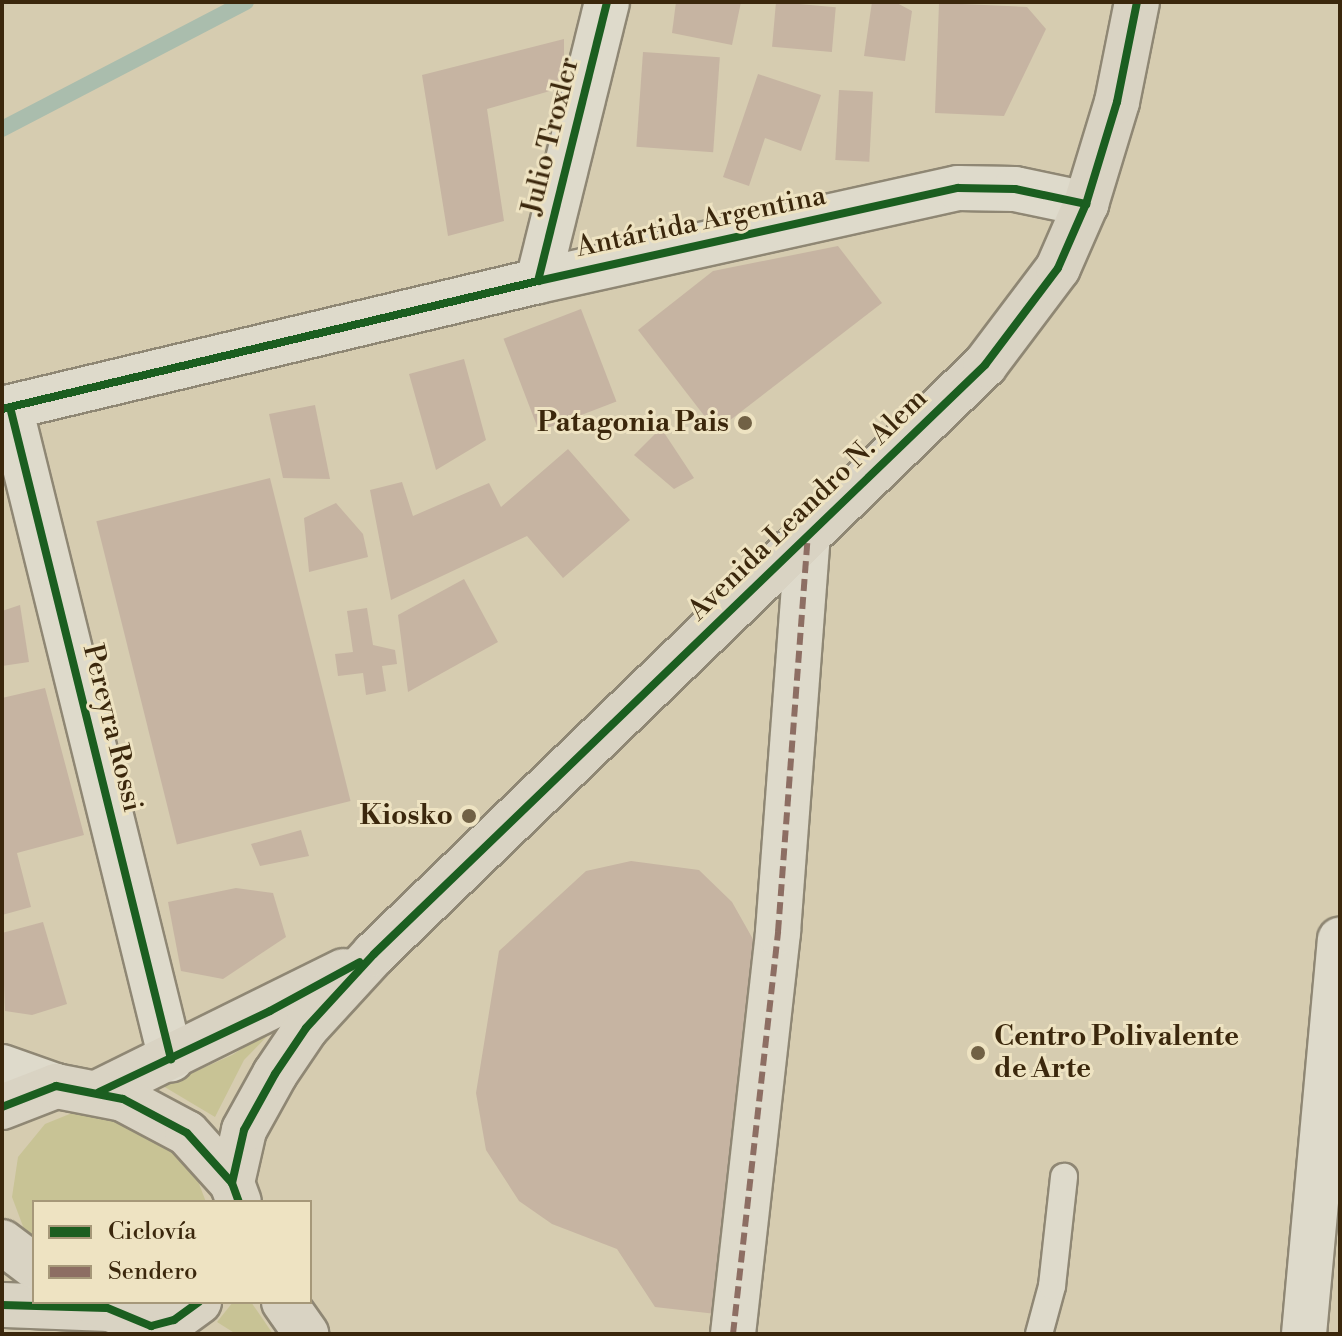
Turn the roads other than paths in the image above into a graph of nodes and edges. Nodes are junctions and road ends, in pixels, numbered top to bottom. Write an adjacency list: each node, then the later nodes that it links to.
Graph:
1 (607, 2): 4 (street, Julio Troxler)
2 (1137, 2): 3 (main road, Avenida Leandro N. Alem)
3 (1086, 204): 4 (street, Antártida Argentina); 6 (main road, Avenida Leandro N. Alem)
4 (538, 281): 5 (street, Antártida Argentina)
5 (6, 408): 9 (street, Pereyra Rossi)
6 (808, 536): 8 (main road, Avenida Leandro N. Alem); 24 (street)
7 (1340, 940): 26 (street)
8 (374, 954): 9 (main road, Avenida Leandro N. Alem); 15 (main road, Avenida Leandro N. Alem)
9 (171, 1059): 12 (main road, Avenida Leandro N. Alem)
10 (2, 1067): 11 (street)
11 (56, 1086): 12 (main road); 13 (main road)
12 (99, 1092): 15 (main road)
13 (2, 1107)
14 (1064, 1177): 25 (lane)
15 (236, 1193)
16 (2, 1242): 17 (main road)
17 (32, 1264)
18 (196, 1304): 22 (main road)
19 (285, 1304): 23 (main road)
20 (2, 1305): 21 (main road)
21 (100, 1305): 22 (main road)
22 (160, 1330)
23 (306, 1334)
24 (733, 1334)
25 (1039, 1334)
26 (1304, 1334)

